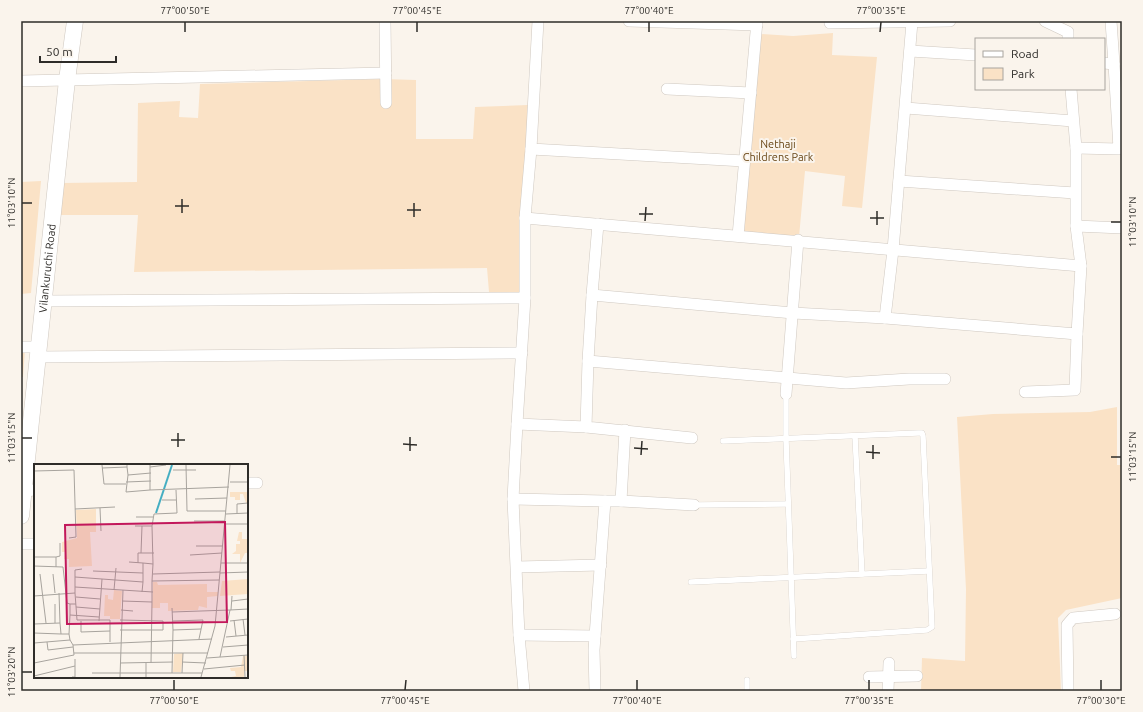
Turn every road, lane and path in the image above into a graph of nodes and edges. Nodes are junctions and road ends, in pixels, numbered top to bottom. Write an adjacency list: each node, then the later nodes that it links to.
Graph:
1 (76, 21): 16 (main road, Vilankuruchi Road)
2 (385, 21): 15 (street)
3 (538, 21): 25 (street)
4 (629, 21): 10 (street)
5 (830, 21): 9 (street)
6 (950, 21): 9 (street)
7 (1045, 21): 11 (street)
8 (1112, 21): 14 (street)
9 (912, 22): 12 (street)
10 (757, 23): 20 (street)
11 (1068, 38)
12 (910, 51): 13 (street); 22 (street)
13 (975, 55)
14 (1109, 63): 26 (street)
15 (386, 73): 16 (street); 21 (street)
16 (67, 80): 17 (street); 40 (main road, Vilankuruchi Road)
17 (21, 81)
18 (667, 89): 20 (street)
19 (1071, 90): 23 (street)
20 (751, 93): 27 (street)
21 (386, 103)
22 (906, 108): 23 (street); 28 (street)
23 (1073, 121): 24 (street)
24 (1076, 148): 26 (street); 29 (street)
25 (530, 149): 27 (street); 30 (street)
26 (1121, 149)
27 (744, 161): 34 (street)
28 (899, 181): 29 (street); 36 (street)
29 (1075, 193): 32 (street)
30 (526, 218): 31 (street); 39 (street)
31 (598, 224): 34 (street); 38 (street)
32 (1076, 226): 33 (street); 37 (street)
33 (1122, 228)
34 (738, 236): 35 (street)
35 (798, 240): 36 (street); 41 (street)
36 (893, 250): 37 (street); 42 (street)
37 (1081, 266): 43 (street)
38 (592, 295): 41 (street); 47 (street)
39 (525, 298): 40 (street); 46 (street)
40 (45, 301): 45 (main road, Vilankuruchi Road)
41 (793, 313): 42 (street); 48 (street)
42 (885, 318): 43 (street)
43 (1077, 334): 50 (street)
44 (21, 347): 45 (street)
45 (39, 352): 46 (street); 52 (main road, Vilankuruchi Road)
46 (522, 353): 53 (street)
47 (588, 361): 48 (street); 54 (street)
48 (787, 378): 49 (street); 51 (street)
49 (945, 379)
50 (1025, 392)
51 (786, 394): 58 (lane)
52 (27, 418): 60 (main road, Vilankuruchi Road)
53 (517, 424): 54 (street); 61 (street)
54 (586, 427): 55 (street)
55 (625, 430): 57 (street); 63 (street)
56 (855, 436): 58 (lane); 71 (lane); 72 (lane)
57 (692, 438)
58 (786, 439): 59 (lane); 64 (lane)
59 (724, 441)
60 (30, 490): 66 (main road, Vilankuruchi Road)
61 (513, 499): 62 (street); 70 (street)
62 (605, 501): 63 (street); 69 (street)
63 (621, 501): 65 (street)
64 (788, 504): 65 (lane); 73 (lane)
65 (694, 505)
66 (21, 516)
67 (21, 544): 68 (street)
68 (34, 544)
69 (601, 564): 70 (street); 77 (street)
70 (517, 567): 76 (street)
71 (930, 571): 72 (lane); 78 (lane)
72 (862, 574): 73 (lane)
73 (791, 578): 74 (lane); 78 (lane)
74 (691, 582)
75 (1115, 614): 89 (street)
76 (519, 635): 77 (street); 85 (street)
77 (595, 636): 86 (street)
78 (793, 639): 79 (lane)
79 (794, 656)
80 (889, 663): 83 (street)
81 (917, 676): 83 (street)
82 (869, 677): 83 (street)
83 (889, 677): 88 (street)
84 (747, 680): 87 (lane)
85 (524, 691)
86 (595, 691)
87 (747, 691)
88 (888, 691)
89 (1068, 691)

